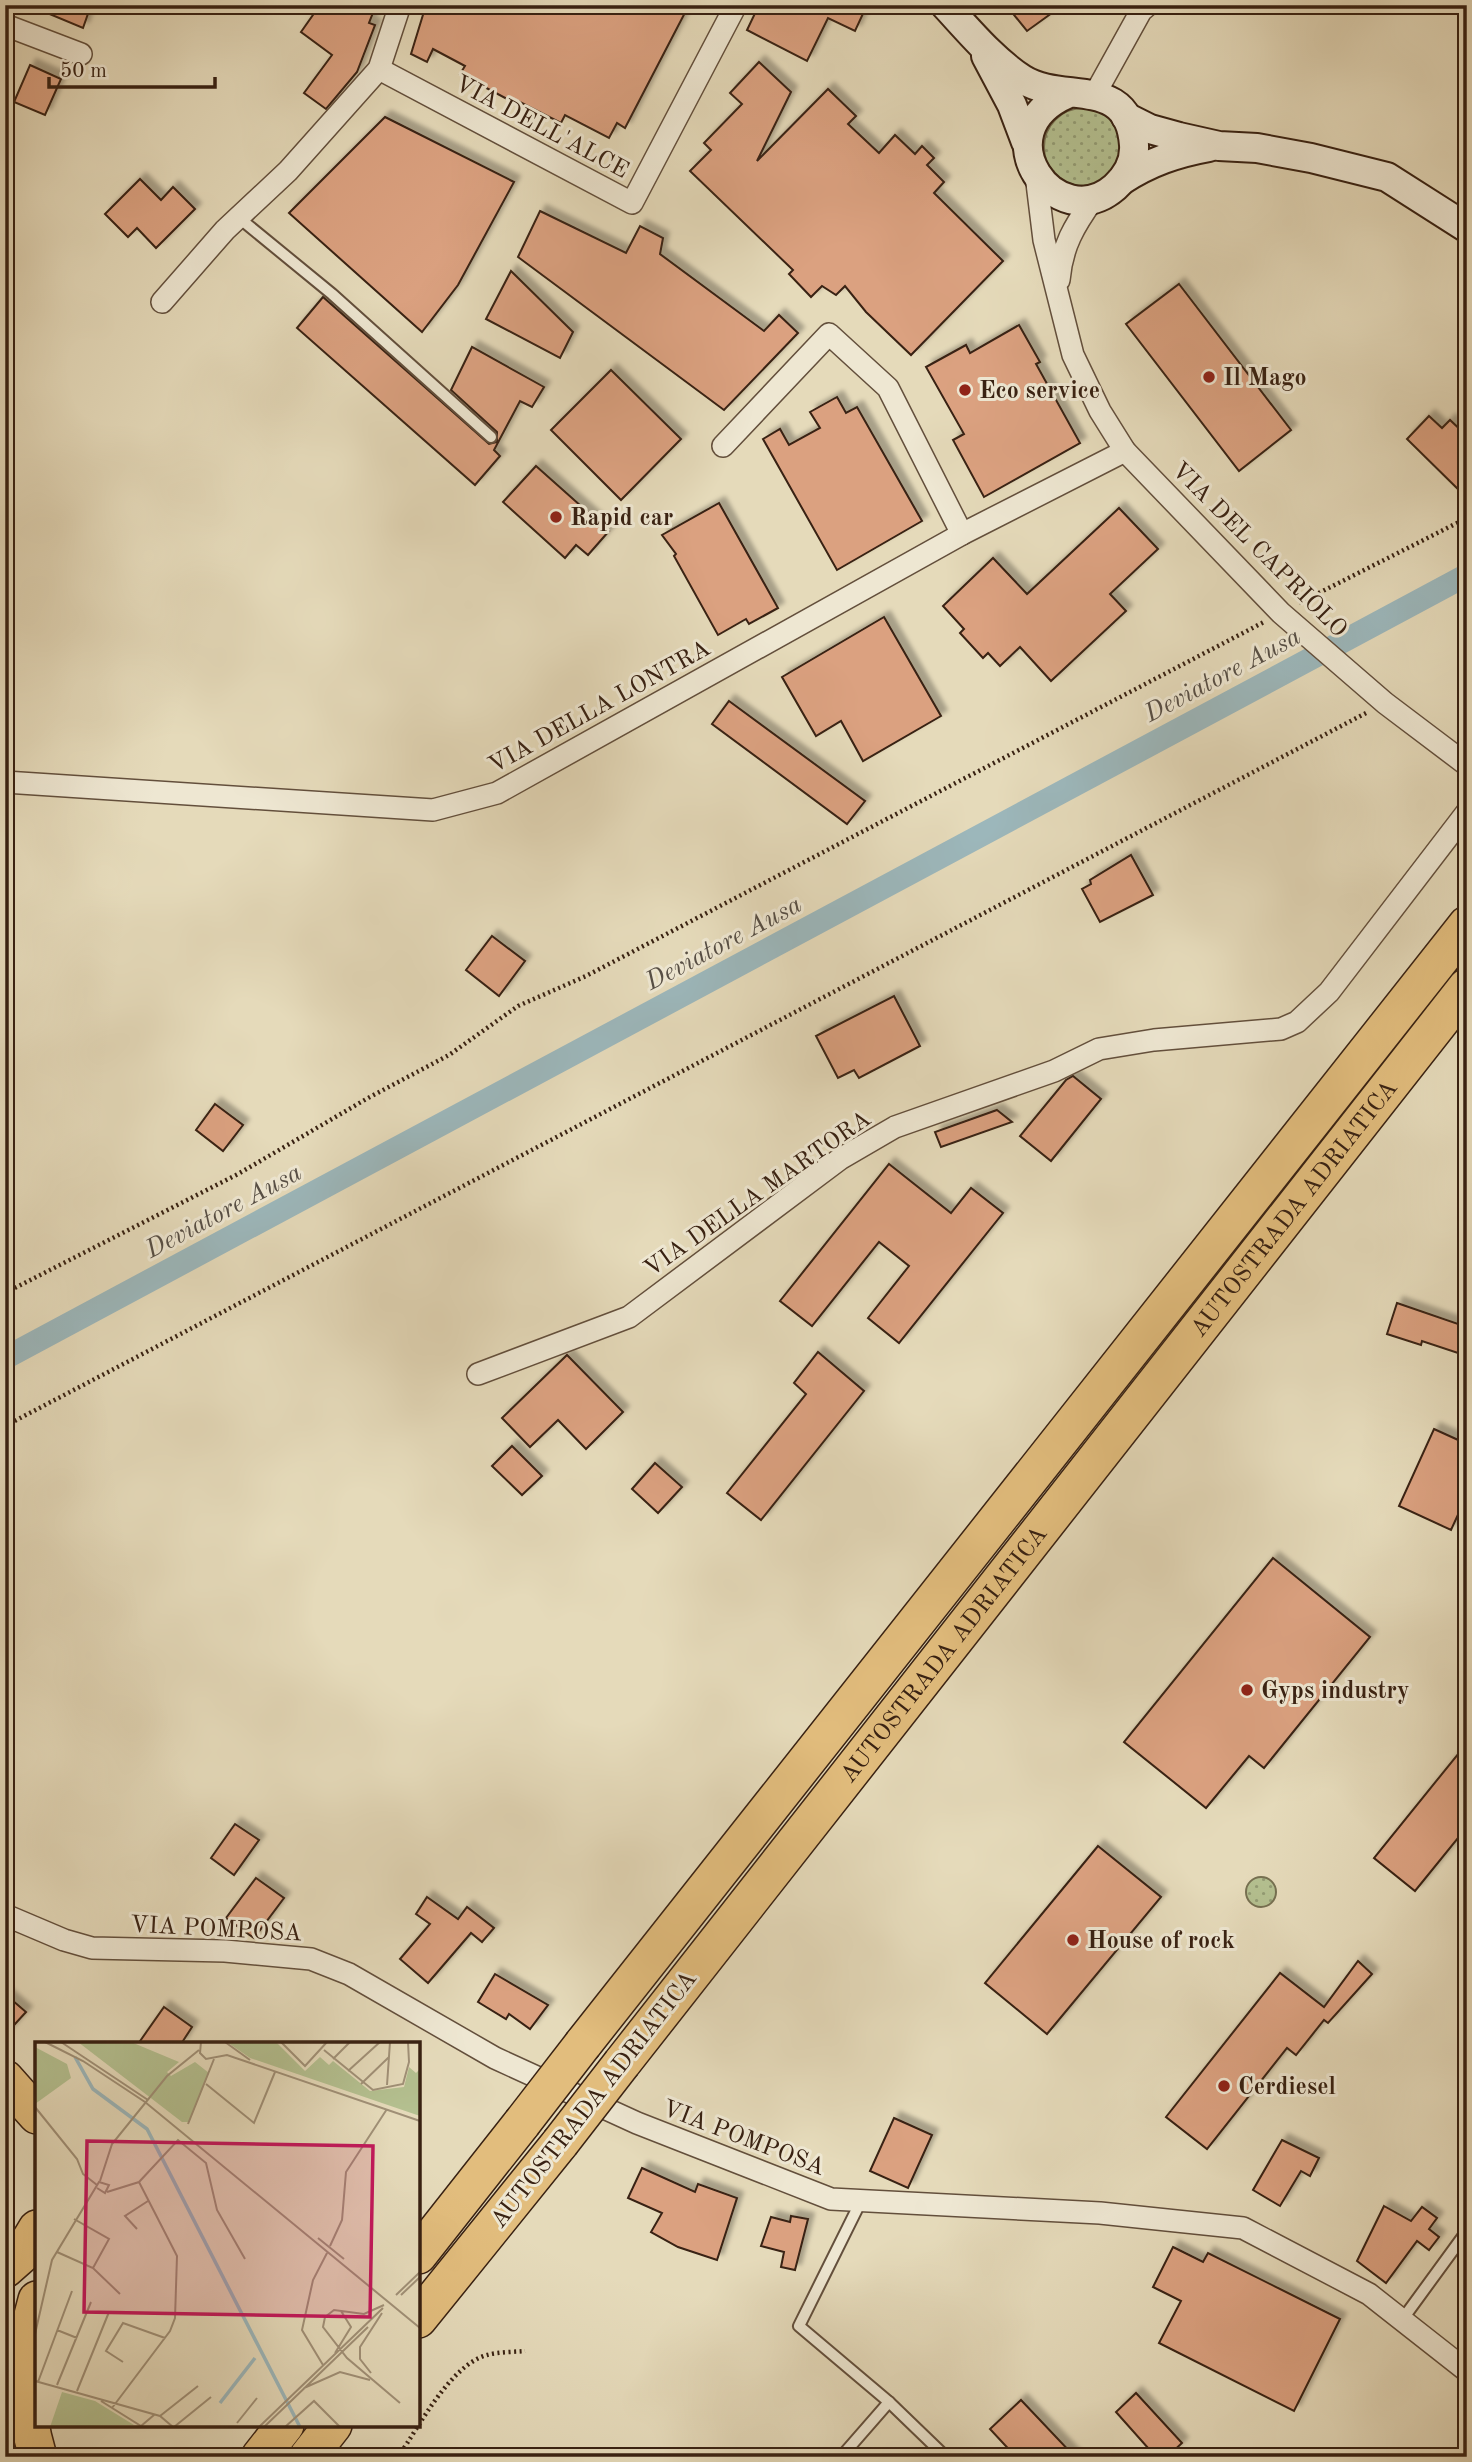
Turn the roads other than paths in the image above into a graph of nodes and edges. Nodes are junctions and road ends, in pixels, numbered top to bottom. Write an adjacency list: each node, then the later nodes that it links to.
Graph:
1 (400, 5): 8 (street)
2 (737, 5): 8 (street, VIA DELL'ALCE)
3 (946, 5): 6 (street)
4 (1148, 5): 9 (street)
5 (5, 25): 7 (street)
6 (978, 41): 9 (street); 11 (street)
7 (81, 54)
8 (379, 69): 16 (street)
9 (1081, 94): 10 (street); 11 (street)
10 (1126, 117): 12 (street); 14 (street)
11 (1026, 142): 13 (street)
12 (1219, 146): 14 (street); 17 (street)
13 (1036, 175): 15 (street); 18 (street, VIA DEL CAPRIOLO)
14 (1122, 180): 15 (street)
15 (1094, 198): 18 (street, VIA DEL CAPRIOLO)
16 (238, 217): 19 (street); 20 (lane)
17 (1467, 228)
18 (1058, 289): 22 (street, VIA DEL CAPRIOLO)
19 (162, 302)
20 (491, 437)
21 (723, 446): 23 (street)
22 (1125, 451): 23 (street, VIA DELLA LONTRA); 24 (street, VIA DEL CAPRIOLO)
23 (962, 534): 25 (street, VIA DELLA LONTRA)
24 (1467, 765)
25 (5, 782)
26 (1467, 812): 29 (street, VIA DELLA MARTORA)
27 (1467, 925): 36 (highway, AUTOSTRADA ADRIATICA, bridge)
28 (1467, 986): 39 (highway, AUTOSTRADA ADRIATICA, bridge)
29 (478, 1374)
30 (5, 1915): 33 (street, VIA POMPOSA)
31 (5, 2079): 32 (highway)
32 (35, 2113)
33 (861, 2201): 40 (street, VIA POMPOSA); 42 (lane)
34 (1467, 2231): 40 (lane)
35 (35, 2232): 37 (highway)
36 (420, 2252)
37 (5, 2269)
38 (35, 2312): 45 (highway)
39 (420, 2317)
40 (1402, 2320): 41 (street, VIA POMPOSA)
41 (1467, 2371)
42 (889, 2402): 48 (lane); 49 (lane)
43 (283, 2427): 46 (highway)
44 (331, 2427): 47 (highway)
45 (38, 2457)
46 (260, 2457)
47 (308, 2457)
48 (841, 2457)
49 (946, 2457)

